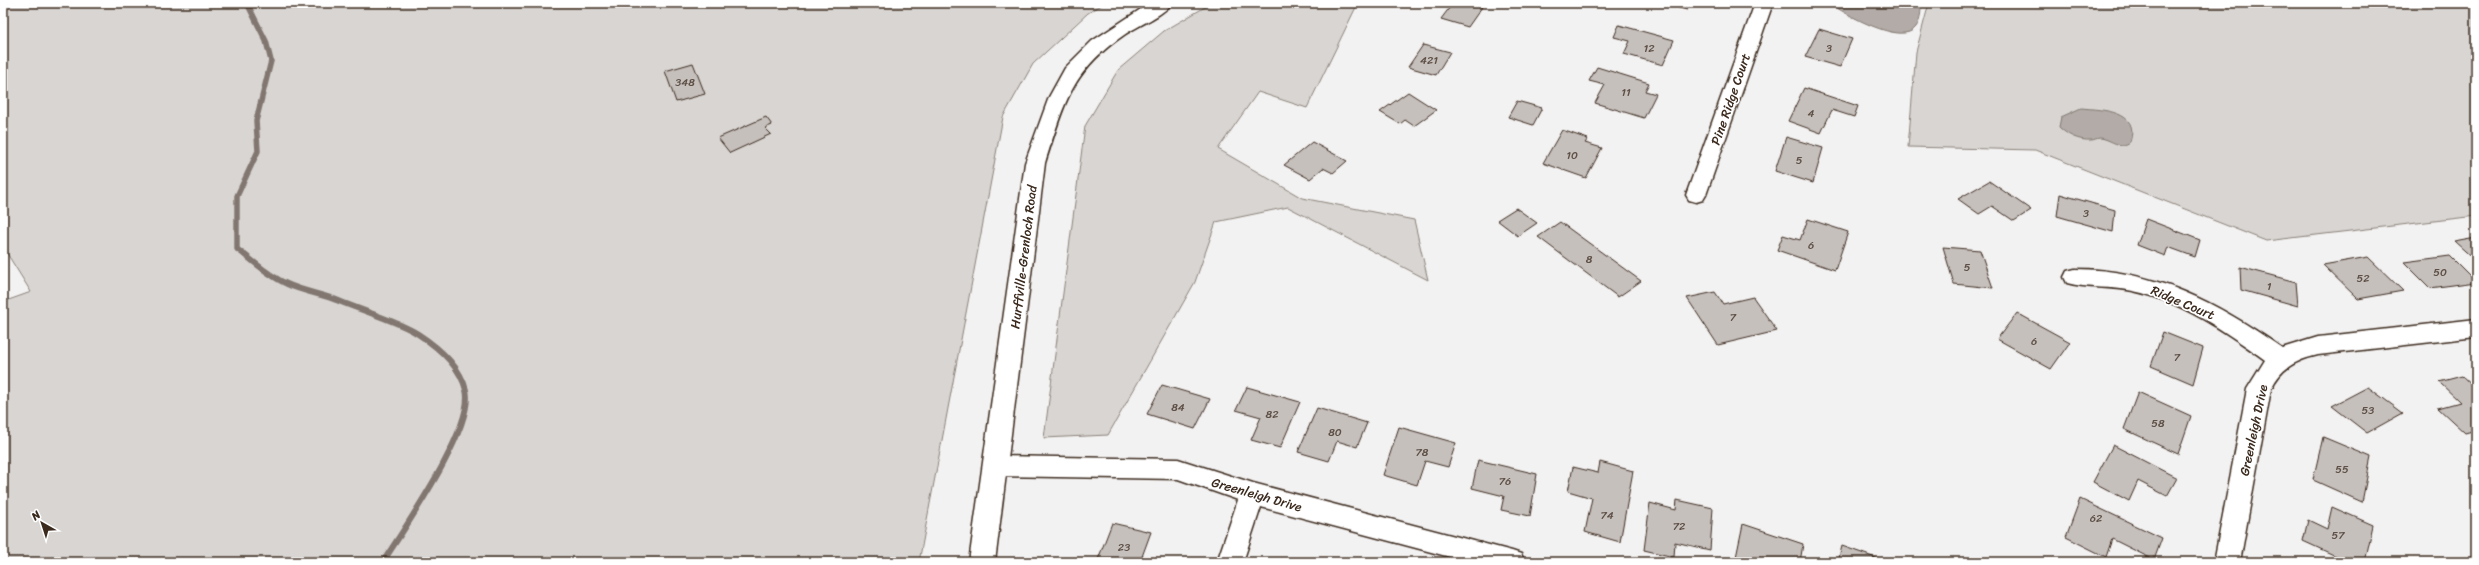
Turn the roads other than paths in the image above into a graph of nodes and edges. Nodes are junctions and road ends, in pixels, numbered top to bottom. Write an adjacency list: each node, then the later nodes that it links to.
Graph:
1 (1163, 3): 7 (street, Hurffville-Grenloch Road)
2 (1764, 3): 3 (street, Pine Ridge Court)
3 (1696, 195)
4 (2075, 277): 6 (street, Ridge Court)
5 (2476, 328): 6 (street, Greenleigh Drive)
6 (2279, 358): 12 (street, Greenleigh Drive)
7 (996, 466): 8 (street, Greenleigh Drive); 9 (street, Hurffville-Grenloch Road)
8 (1253, 494): 10 (street); 11 (street, Greenleigh Drive)
9 (982, 562)
10 (1230, 562)
11 (1512, 562)
12 (2227, 562)

